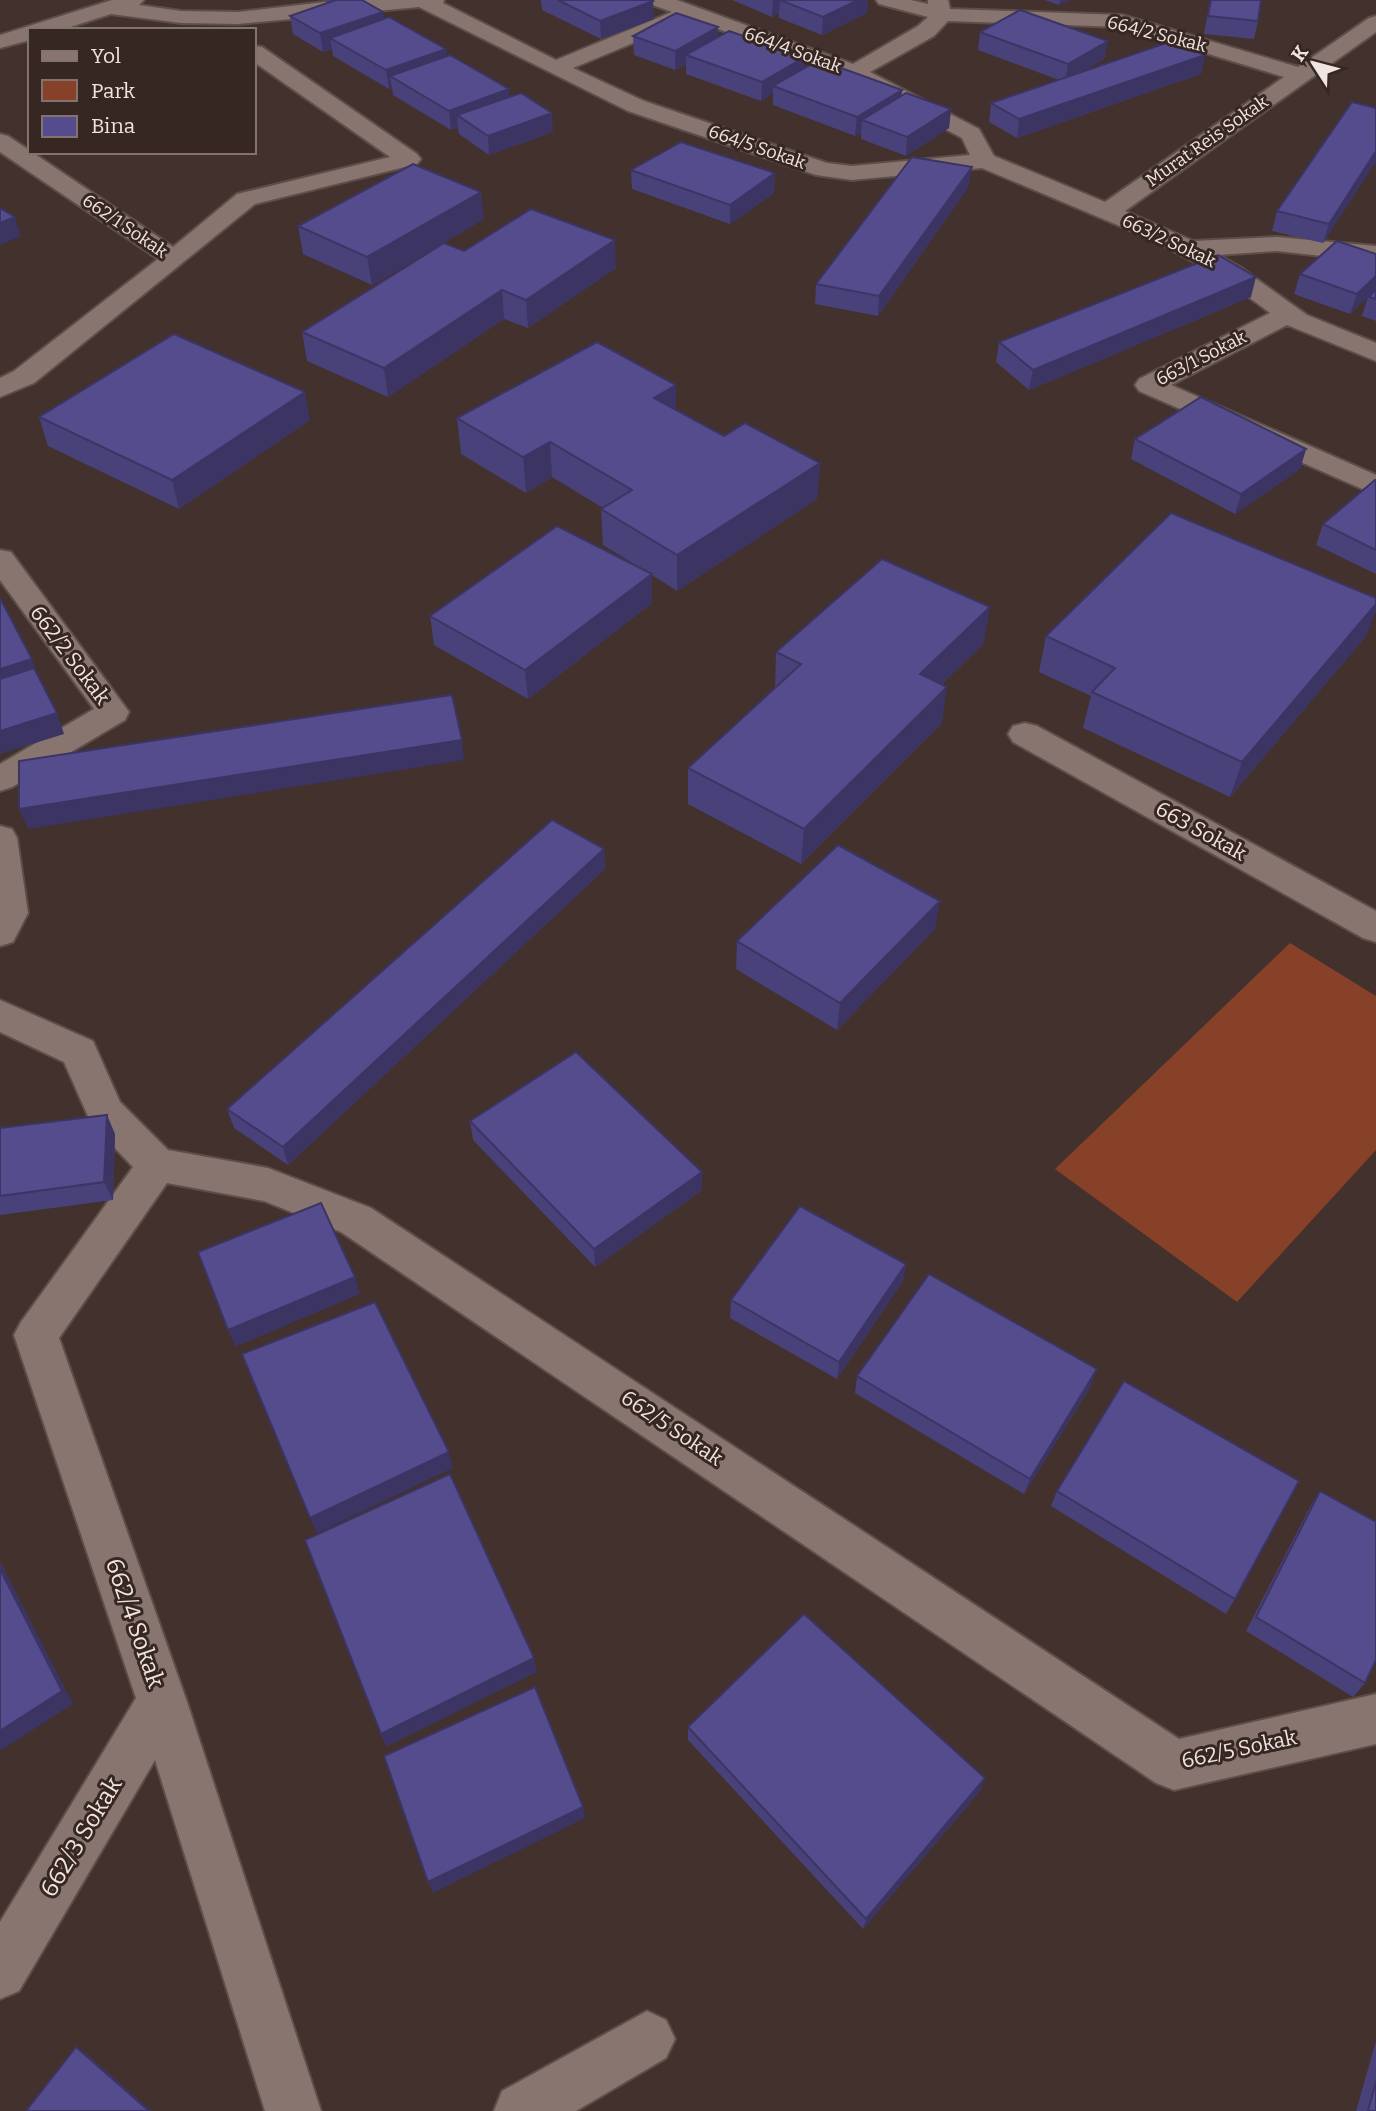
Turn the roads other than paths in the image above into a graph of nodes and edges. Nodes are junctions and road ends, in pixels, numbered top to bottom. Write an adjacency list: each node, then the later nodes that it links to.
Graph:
1 (134, 0): 6 (street)
2 (657, 0): 7 (street, 664/4 Sokak)
3 (886, 0): 5 (street, 664/2 Sokak)
4 (429, 1): 9 (street); 15 (street, 664/5 Sokak)
5 (939, 7): 16 (street); 17 (street, 664/2 Sokak)
6 (112, 8): 9 (street); 10 (street)
7 (690, 12): 15 (street); 16 (street, 664/4 Sokak)
8 (1376, 22): 17 (street, Murat Reis Sokak)
9 (213, 24)
10 (45, 28)
11 (28, 34): 12 (street)
12 (3, 41): 14 (street)
13 (256, 53): 23 (street)
14 (0, 63)
15 (555, 68): 19 (street, 664/5 Sokak)
16 (853, 73): 19 (street, 664/4 Sokak)
17 (1301, 75): 20 (street, Murat Reis Sokak)
18 (0, 141): 23 (street, 662/1 Sokak)
19 (985, 162): 20 (street, 664/5 Sokak)
20 (1107, 212): 21 (street, 663/2 Sokak)
21 (1190, 249): 22 (street); 24 (street, 663/2 Sokak)
22 (1376, 254)
23 (174, 259): 27 (street, 662/1 Sokak)
24 (1288, 314): 25 (street, 663/2 Sokak); 29 (street, 663/1 Sokak)
25 (1376, 353)
26 (0, 362): 27 (street)
27 (12, 383): 28 (street)
28 (0, 405)
29 (1376, 486)
30 (0, 559): 32 (street, 662/2 Sokak)
31 (1025, 734): 34 (street, 663 Sokak)
32 (0, 779)
33 (0, 838): 35 (street)
34 (1376, 928)
35 (0, 932)
36 (0, 1015): 37 (street)
37 (157, 1165): 38 (street, 662/4 Sokak); 39 (street, 662/5 Sokak)
38 (162, 1702): 40 (street, 662/3 Sokak); 42 (street, 662/4 Sokak)
39 (1376, 1719)
40 (0, 1972)
41 (646, 2039): 43 (street)
42 (293, 2111)
43 (523, 2111)

